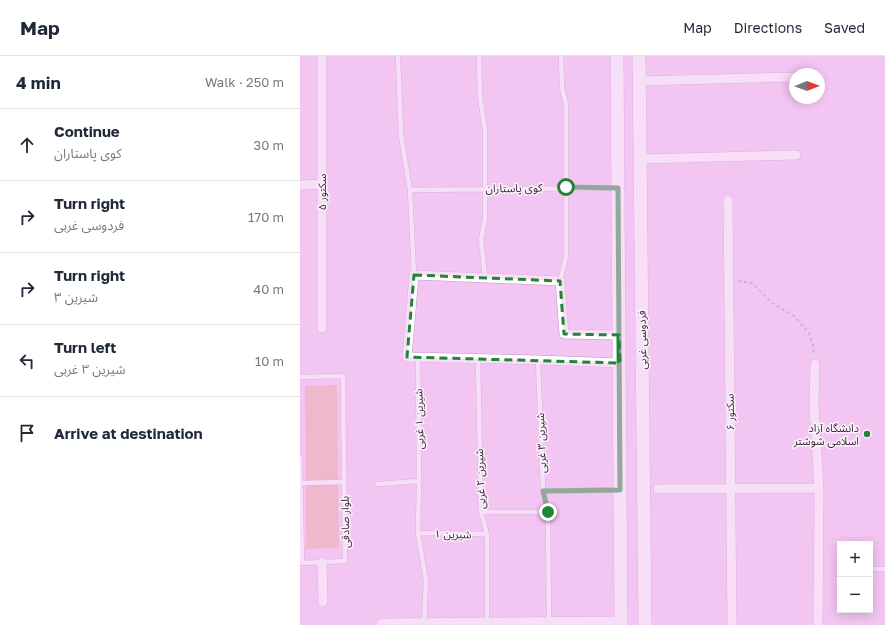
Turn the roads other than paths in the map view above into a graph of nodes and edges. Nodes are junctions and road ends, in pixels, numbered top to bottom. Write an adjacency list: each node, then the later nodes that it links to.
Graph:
1 (322, 56): 15 (street, سکتور ۵)
2 (398, 56): 20 (lane)
3 (479, 56): 18 (lane)
4 (561, 56): 17 (lane)
5 (617, 56): 9 (main road, فردوسی غربی)
6 (639, 56): 8 (main road, فردوسی غربی)
7 (789, 77): 8 (street)
8 (639, 81): 10 (main road, فردوسی غربی)
9 (618, 104): 10 (main road); 11 (main road, فردوسی غربی)
10 (640, 105): 12 (main road, فردوسی غربی)
11 (618, 132): 12 (main road); 19 (main road, فردوسی غربی)
12 (640, 133): 14 (main road, فردوسی غربی)
13 (796, 155): 14 (street)
14 (640, 159): 56 (main road, فردوسی غربی)
15 (322, 184): 16 (street); 25 (street, سکتور ۵)
16 (300, 185)
17 (566, 187): 18 (lane, کوی پاستاران); 19 (lane, کوی پاستاران); 24 (lane)
18 (484, 188): 20 (lane, کوی پاستاران); 23 (lane)
19 (618, 188): 26 (main road, فردوسی غربی)
20 (410, 190): 22 (lane)
21 (728, 200): 40 (street, سکتور ۶)
22 (414, 275): 23 (street); 27 (street)
23 (485, 278): 24 (street)
24 (560, 281): 26 (street)
25 (322, 328)
26 (619, 335): 30 (main road, فردوسی غربی)
27 (418, 357): 28 (street); 34 (lane, شیرین ۱ غربی)
28 (478, 359): 29 (street); 43 (lane, شیرین ۲ غربی)
29 (538, 360): 30 (street); 42 (lane, شیرین ۳ غربی)
30 (620, 363): 41 (main road, فردوسی غربی)
31 (815, 364): 38 (street)
32 (300, 377): 35 (lane, بلوار صادقی)
33 (300, 457): 36 (lane, بلوار صادقی)
34 (419, 481): 37 (lane); 45 (lane, شیرین ۱ غربی)
35 (344, 482): 36 (lane); 47 (lane, بلوار صادقی)
36 (300, 483): 47 (lane, بلوار صادقی)
37 (377, 484)
38 (819, 488): 40 (street); 58 (street)
39 (658, 489): 40 (street)
40 (730, 489): 57 (street, سکتور ۶)
41 (620, 490): 42 (lane); 54 (main road, فردوسی غربی)
42 (543, 491): 44 (lane, شیرین ۳ غربی)
43 (481, 512): 44 (lane); 46 (lane, شیرین ۲ غربی)
44 (548, 512): 52 (lane, شیرین ۳ غربی)
45 (418, 533): 46 (lane, شیرین ۱); 53 (lane, شیرین ۱ غربی)
46 (487, 534): 51 (lane, شیرین ۲ غربی)
47 (322, 562): 50 (street)
48 (873, 569): 49 (lane)
49 (885, 569)
50 (323, 602)
51 (487, 622): 52 (street); 53 (street)
52 (549, 622): 54 (street)
53 (424, 623): 55 (street)
54 (621, 623)
55 (381, 625)
56 (645, 625)
57 (732, 625)
58 (818, 625)

